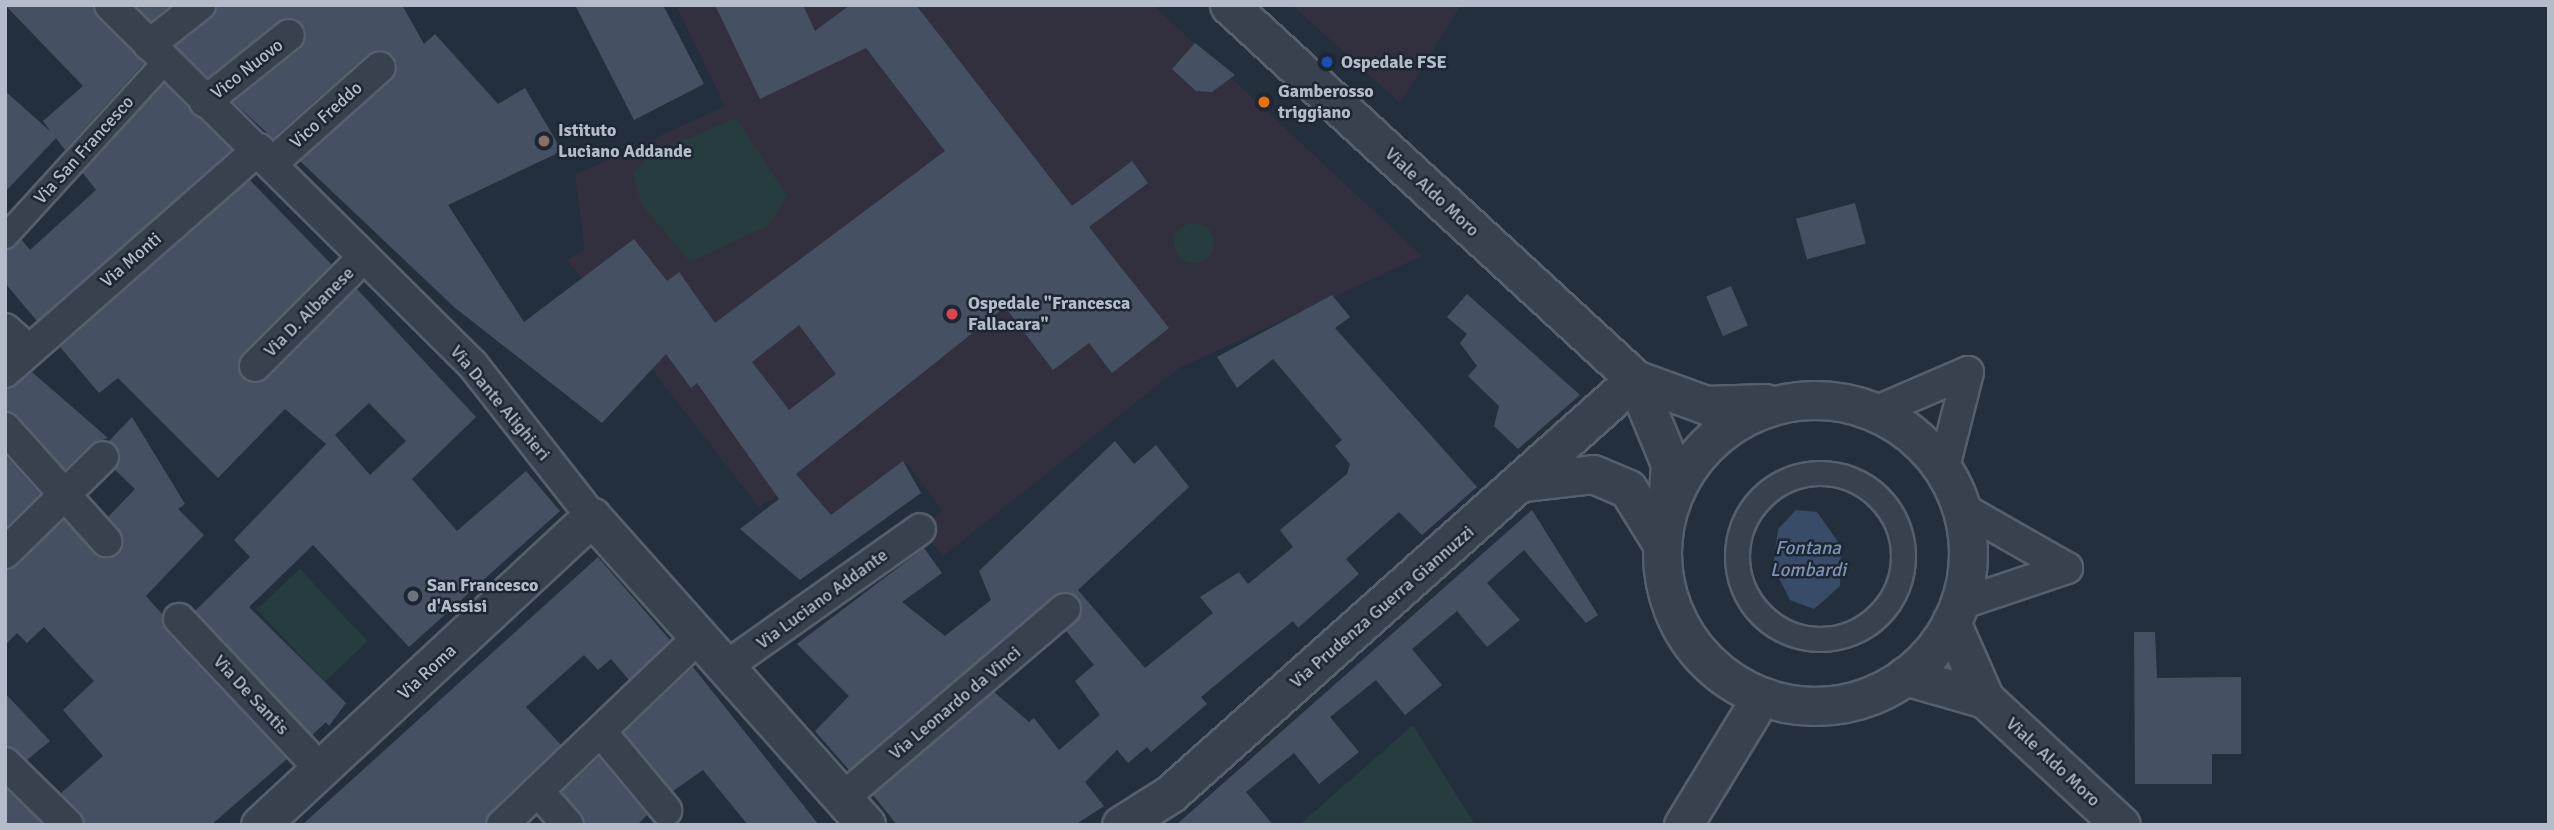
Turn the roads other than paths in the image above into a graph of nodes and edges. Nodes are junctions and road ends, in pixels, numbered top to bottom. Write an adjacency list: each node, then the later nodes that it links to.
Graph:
1 (110, 5): 5 (street, Via Dante Alighieri)
2 (200, 5): 5 (street)
3 (1229, 5): 15 (street, Viale Aldo Moro)
4 (289, 35): 7 (street, Vico Nuovo)
5 (156, 54): 7 (street, Via Dante Alighieri); 9 (street, Via San Francesco)
6 (380, 67): 8 (street, Vico Freddo)
7 (205, 102): 8 (street, Via Dante Alighieri)
8 (265, 156): 10 (street, Via Dante Alighieri); 12 (street, Via Monti)
9 (5, 236)
10 (364, 257): 13 (street, Via D. Albanese); 24 (street, Via Dante Alighieri)
11 (5, 329): 12 (street)
12 (28, 350): 14 (street, Via Monti)
13 (255, 366)
14 (5, 372)
15 (1635, 379): 16 (street, Viale Aldo Moro); 21 (street, Via Prudenza Guerra Giannuzzi); 25 (street, Viale Aldo Moro)
16 (1783, 402): 17 (street, Viale Aldo Moro); 25 (street)
17 (1875, 412): 20 (street, Viale Aldo Moro); 20 (street)
18 (5, 428): 22 (street)
19 (103, 457): 22 (street)
20 (1944, 471): 23 (street, Viale Aldo Moro)
21 (1522, 482): 25 (street); 48 (street, Via Prudenza Guerra Giannuzzi)
22 (63, 495): 27 (street); 28 (street)
23 (1960, 507): 30 (street, Viale Aldo Moro); 30 (street)
24 (592, 517): 32 (street, Via Dante Alighieri); 40 (street, Via Roma)
25 (1665, 527): 36 (street, Viale Aldo Moro)
26 (920, 529): 34 (street, Via Luciano Addante)
27 (106, 541)
28 (5, 553)
29 (1065, 609): 43 (street, Via Leonardo da Vinci)
30 (1956, 613): 35 (street, Viale Aldo Moro); 37 (street, Viale Aldo Moro)
31 (179, 619): 40 (street, Via De Santis)
32 (698, 638): 34 (street, Via Dante Alighieri); 38 (street)
33 (1818, 640): 33 (street)
34 (724, 668): 43 (street, Via Dante Alighieri)
35 (1905, 676): 36 (street, Viale Aldo Moro); 37 (street, Viale Aldo Moro)
36 (1761, 697): 49 (street)
37 (1985, 699): 50 (street, Viale Aldo Moro)
38 (601, 732): 41 (street); 42 (street)
39 (5, 763): 44 (street)
40 (322, 771): 45 (street, Via Roma)
41 (538, 791): 46 (street); 47 (street)
42 (666, 810)
43 (855, 811)
44 (68, 825)
45 (260, 825)
46 (502, 825)
47 (568, 825)
48 (1121, 825)
49 (1683, 825)
50 (2121, 825)

